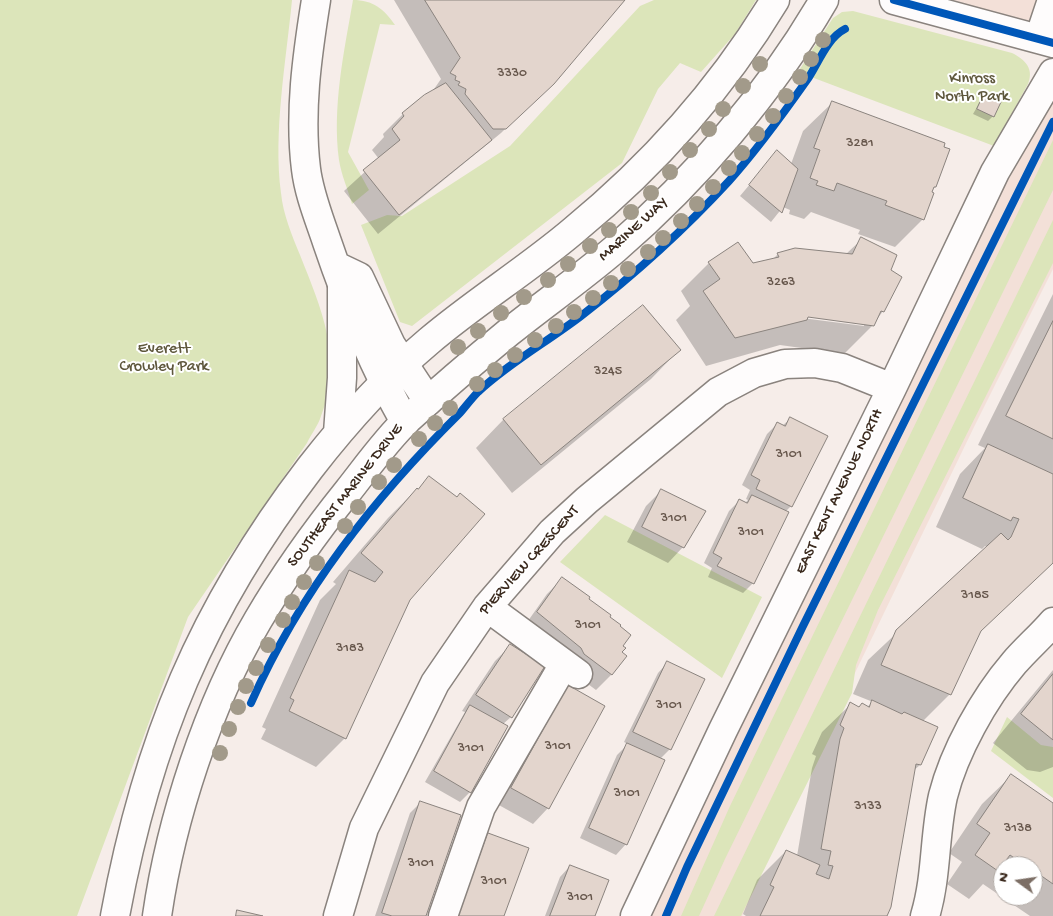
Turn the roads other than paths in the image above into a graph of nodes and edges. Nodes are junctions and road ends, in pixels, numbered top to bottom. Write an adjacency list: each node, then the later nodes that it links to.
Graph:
1 (316, 0): 8 (street, SOUTHEAST MARINE DRIVE)
2 (774, 0): 9 (street)
3 (824, 0): 12 (street, MARINE WAY)
4 (894, 0): 6 (street)
5 (1052, 0): 6 (street)
6 (1046, 41)
7 (1053, 73): 11 (street, EAST KENT AVENUE NORTH)
8 (338, 275): 9 (street); 10 (street, SOUTHEAST MARINE DRIVE); 14 (street)
9 (404, 366): 10 (street); 12 (street)
10 (384, 385): 13 (street, SOUTHEAST MARINE DRIVE); 14 (street)
11 (892, 388): 15 (street, PIERVIEW CRESCENT); 21 (street, EAST KENT AVENUE NORTH)
12 (428, 402): 13 (street, MARINE WAY)
13 (405, 422): 18 (street, SOUTHEAST MARINE DRIVE)
14 (338, 433): 17 (street)
15 (487, 606): 19 (street, PIERVIEW CRESCENT); 20 (street)
16 (1053, 622): 22 (street)
17 (114, 916)
18 (157, 916)
19 (338, 916)
20 (443, 916)
21 (635, 916)
22 (925, 916)

